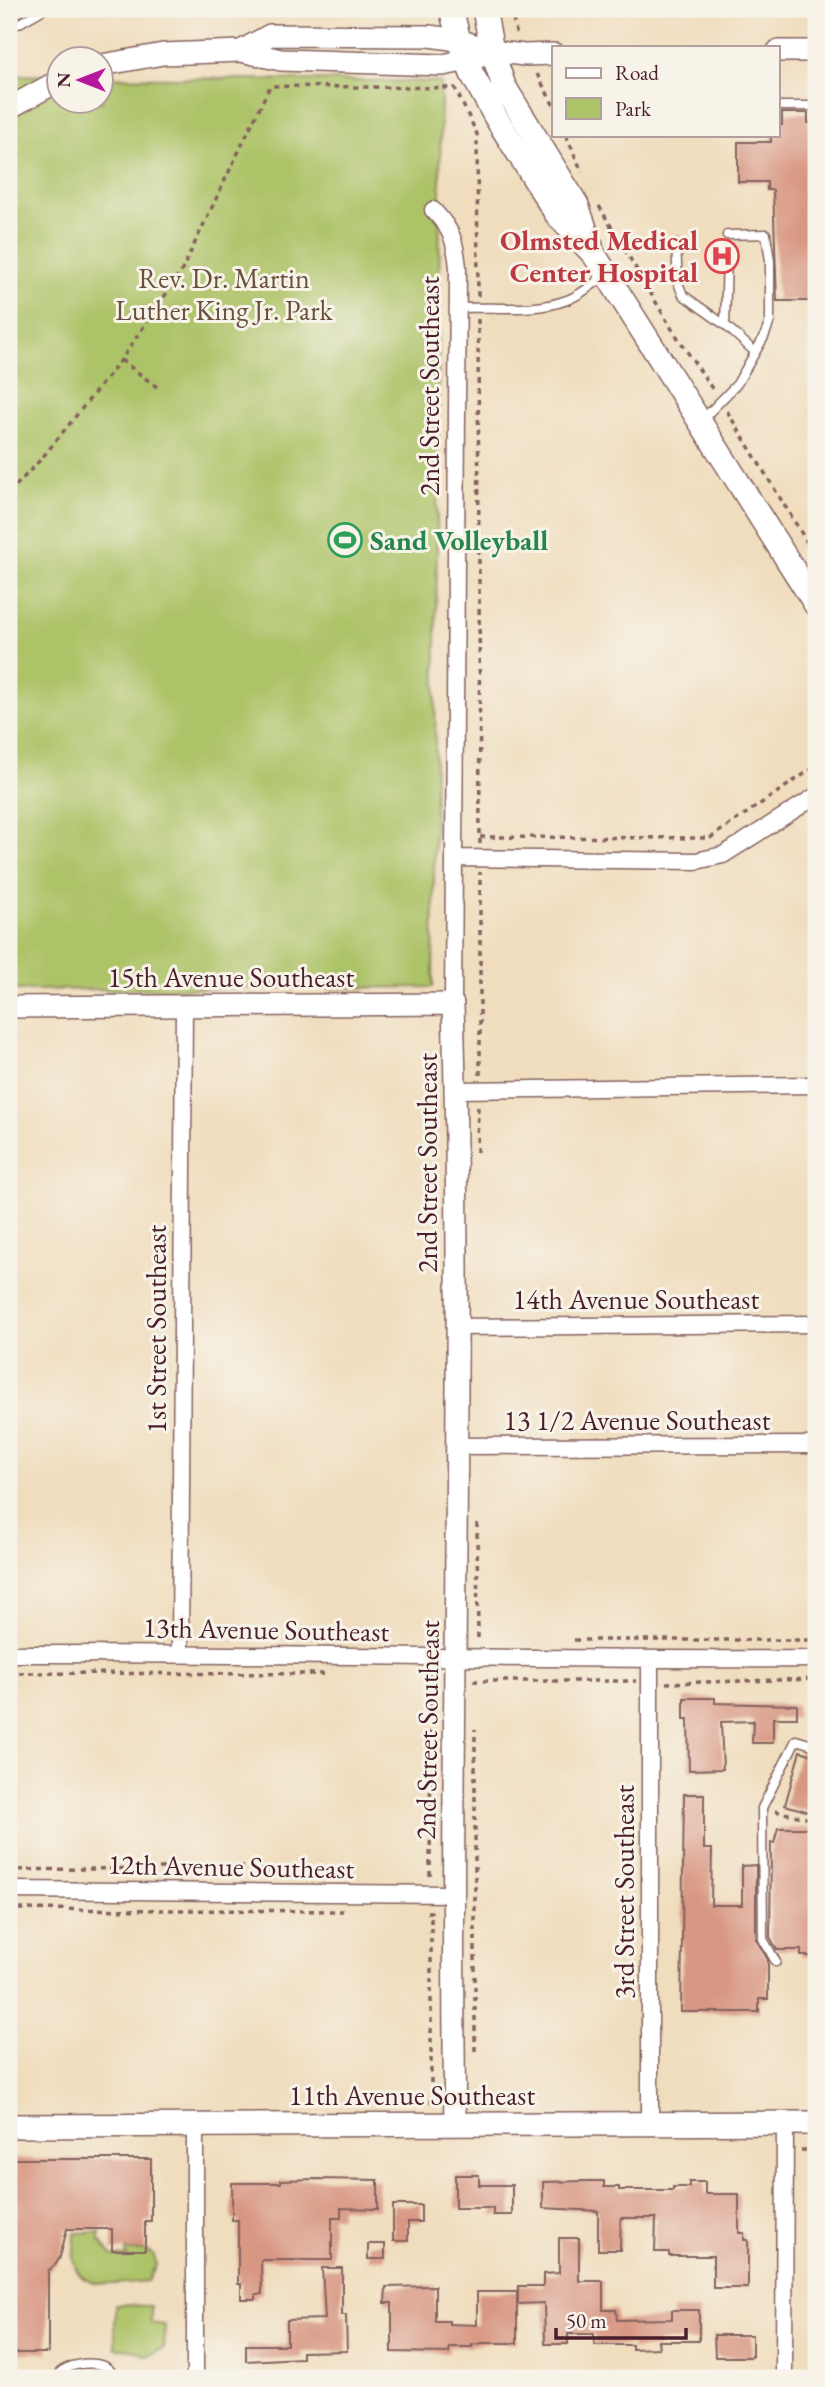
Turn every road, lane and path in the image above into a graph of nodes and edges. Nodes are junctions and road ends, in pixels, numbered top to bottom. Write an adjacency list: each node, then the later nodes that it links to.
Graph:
1 (44, 9): 5 (lane)
2 (451, 9): 7 (main road)
3 (484, 9): 8 (main road)
4 (511, 9): 6 (path)
5 (9, 29)
6 (515, 31)
7 (463, 50): 8 (street); 12 (street); 26 (main road)
8 (492, 51): 11 (street); 26 (main road)
9 (780, 51): 10 (street)
10 (816, 51)
11 (552, 54)
12 (116, 62)
13 (545, 86): 15 (path)
14 (46, 88): 18 (street)
15 (552, 102)
16 (780, 106): 17 (lane)
17 (816, 106)
18 (9, 108)
19 (566, 136): 20 (path)
20 (583, 176)
21 (595, 198): 33 (path)
22 (433, 210): 28 (street, 2nd Street Southeast)
23 (727, 235): 30 (lane)
24 (676, 244): 29 (lane)
25 (727, 256): 29 (lane)
26 (600, 265): 27 (lane); 34 (main road)
27 (478, 307): 28 (lane); 31 (path); 40 (path)
28 (457, 308): 42 (street, 2nd Street Southeast)
29 (725, 325): 30 (lane)
30 (755, 352): 33 (lane)
31 (121, 360): 32 (path); 35 (path)
32 (161, 390)
33 (721, 401): 34 (lane); 37 (path)
34 (701, 421): 39 (main road)
35 (9, 493)
36 (9, 554): 38 (path)
37 (816, 557)
38 (16, 566)
39 (816, 605)
40 (816, 766)
41 (816, 796): 42 (street)
42 (454, 858): 44 (street, 2nd Street Southeast)
43 (480, 878): 47 (path)
44 (453, 1004): 45 (street, 15th Avenue Southeast); 49 (street, 2nd Street Southeast)
45 (184, 1005): 46 (street, 15th Avenue Southeast); 58 (street, 1st Street Southeast)
46 (9, 1007)
47 (480, 1024)
48 (816, 1085): 49 (street)
49 (456, 1090): 51 (street, 2nd Street Southeast)
50 (816, 1324): 51 (street, 14th Avenue Southeast)
51 (456, 1327): 53 (street, 2nd Street Southeast)
52 (816, 1445): 53 (street, 13 1/2 Avenue Southeast)
53 (457, 1446): 59 (street, 2nd Street Southeast)
54 (570, 1640): 55 (path)
55 (636, 1640): 56 (path); 61 (path)
56 (816, 1640)
57 (9, 1654): 58 (street, 13th Avenue Southeast)
58 (180, 1654): 59 (street, 13th Avenue Southeast)
59 (456, 1657): 61 (street, 13th Avenue Southeast); 76 (street, 2nd Street Southeast)
60 (816, 1659): 61 (street, 13th Avenue Southeast)
61 (643, 1660): 66 (path); 86 (street, 3rd Street Southeast)
62 (9, 1674): 63 (path)
63 (336, 1674)
64 (418, 1674): 74 (path)
65 (816, 1679): 67 (path)
66 (475, 1694)
67 (666, 1696)
68 (475, 1720): 81 (path)
69 (816, 1746): 70 (lane)
70 (762, 1808): 71 (path); 80 (lane)
71 (816, 1821)
72 (9, 1870): 73 (path)
73 (298, 1876)
74 (418, 1878)
75 (9, 1890): 76 (street, 12th Avenue Southeast)
76 (453, 1894): 85 (street, 2nd Street Southeast)
77 (9, 1909): 78 (path)
78 (349, 1911)
79 (418, 1912): 82 (path)
80 (776, 1962)
81 (475, 2064)
82 (431, 2107)
83 (785, 2123): 84 (main road, 11th Avenue Southeast); 86 (main road, 11th Avenue Southeast); 92 (street)
84 (816, 2123)
85 (456, 2124): 86 (main road, 11th Avenue Southeast); 87 (main road, 11th Avenue Southeast)
86 (650, 2124)
87 (195, 2125): 88 (main road, 11th Avenue Southeast); 91 (street)
88 (9, 2126)
89 (56, 2378): 90 (lane)
90 (117, 2378)
91 (195, 2378)
92 (784, 2378)

